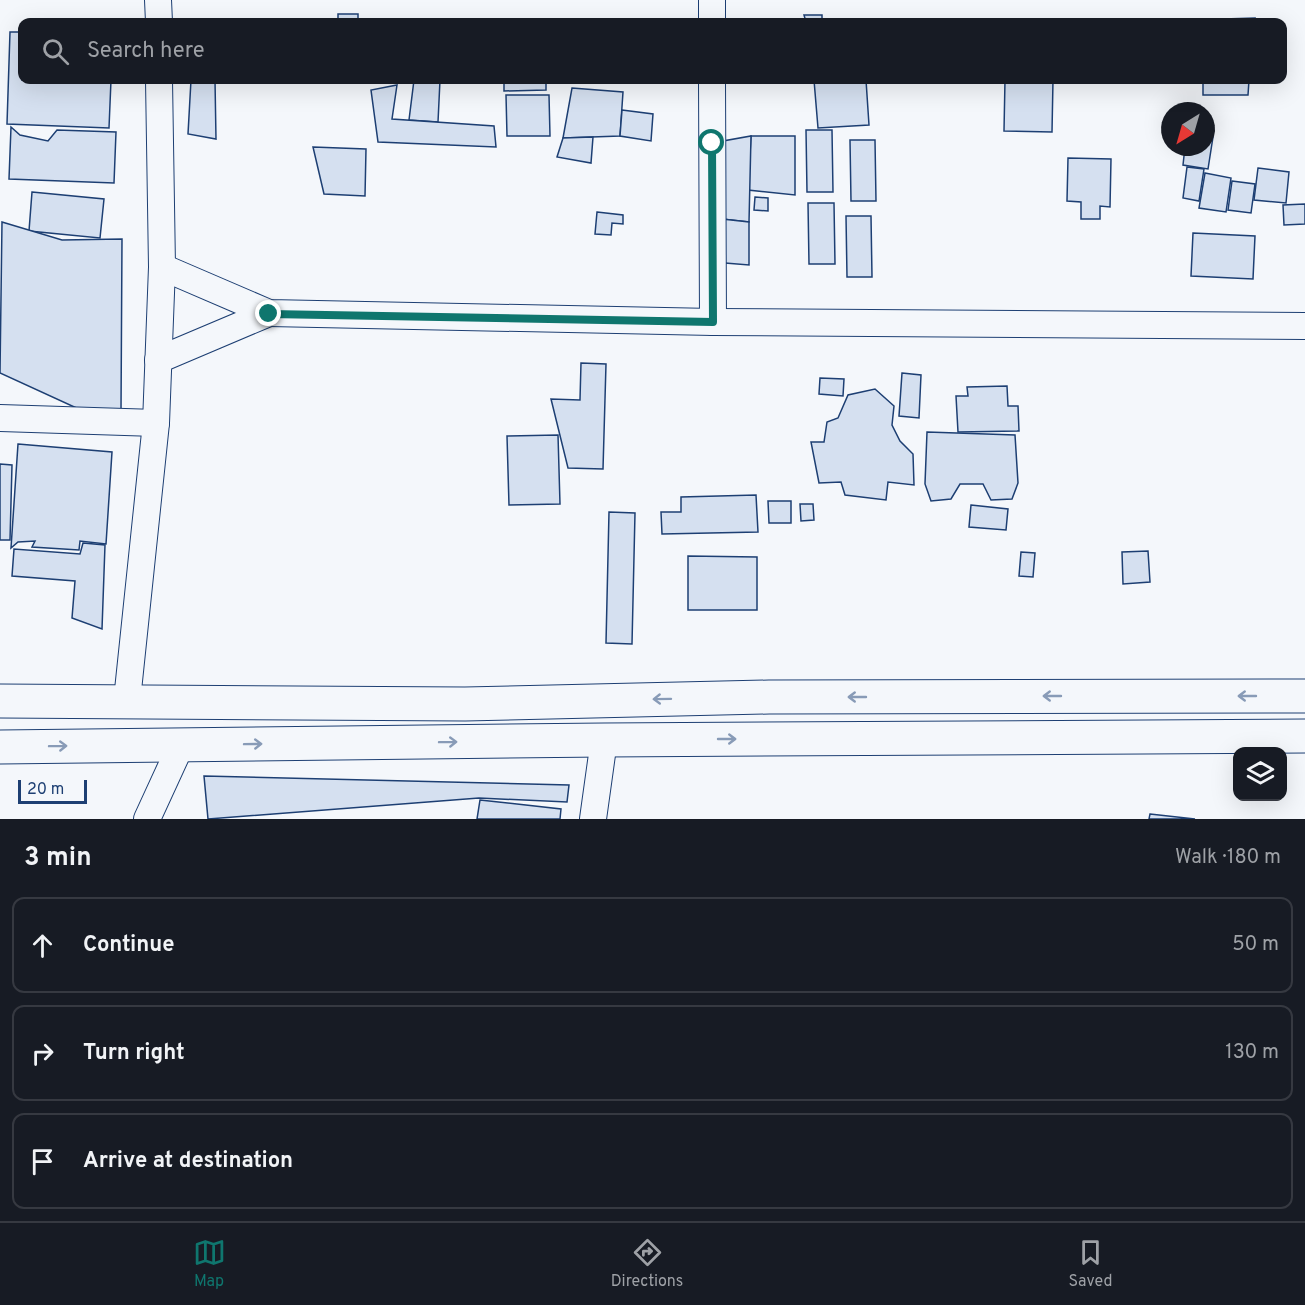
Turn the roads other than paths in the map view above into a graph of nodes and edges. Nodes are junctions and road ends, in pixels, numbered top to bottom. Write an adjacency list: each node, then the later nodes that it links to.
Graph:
1 (158, 0): 3 (street)
2 (712, 0): 4 (street)
3 (159, 18)
4 (712, 18)
5 (159, 84): 7 (street)
6 (712, 84): 9 (street)
7 (162, 267): 8 (street); 11 (street)
8 (269, 314): 9 (street); 11 (street)
9 (713, 322): 10 (street)
10 (1305, 326)
11 (158, 360): 13 (street)
12 (0, 418): 13 (street)
13 (156, 423): 15 (street)
14 (1305, 696): 15 (main road, one-way to 15)
15 (127, 700): 16 (main road)
16 (0, 701)
17 (1305, 736): 18 (main road, one-way to 17)
18 (604, 740): 19 (main road, one-way to 18); 22 (street)
19 (181, 745): 20 (main road, one-way to 19); 21 (street)
20 (0, 747)
21 (147, 819)
22 (593, 819)

